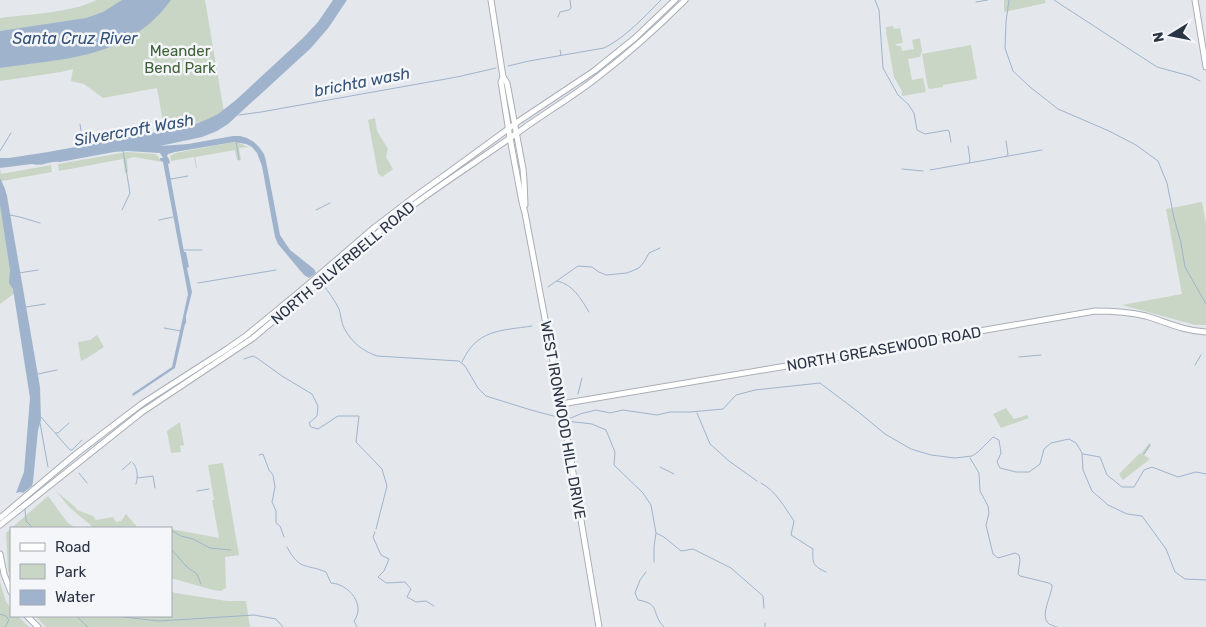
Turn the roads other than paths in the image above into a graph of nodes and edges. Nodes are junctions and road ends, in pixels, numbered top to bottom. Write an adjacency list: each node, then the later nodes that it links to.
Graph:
1 (491, 0): 6 (main road)
2 (675, 0): 7 (main road, NORTH SILVERBELL ROAD)
3 (685, 0): 8 (main road, NORTH SILVERBELL ROAD)
4 (1195, 0): 5 (main road)
5 (1206, 67)
6 (503, 76): 9 (main road, WEST IRONWOOD HILL DRIVE); 10 (main road, WEST IRONWOOD HILL DRIVE)
7 (576, 82): 8 (main road); 9 (main road, NORTH SILVERBELL ROAD)
8 (581, 89): 11 (main road, NORTH SILVERBELL ROAD)
9 (515, 124): 10 (main road, NORTH SILVERBELL ROAD); 11 (main road, WEST IRONWOOD HILL DRIVE)
10 (509, 129): 12 (main road, WEST IRONWOOD HILL DRIVE); 13 (main road, NORTH SILVERBELL ROAD)
11 (516, 134): 12 (main road, NORTH SILVERBELL ROAD); 15 (main road, WEST IRONWOOD HILL DRIVE)
12 (510, 138): 14 (main road, NORTH SILVERBELL ROAD); 15 (main road, WEST IRONWOOD HILL DRIVE)
13 (466, 160): 14 (main road); 18 (main road, NORTH SILVERBELL ROAD)
14 (446, 181): 19 (main road, NORTH SILVERBELL ROAD)
15 (525, 213): 17 (main road, WEST IRONWOOD HILL DRIVE)
16 (1206, 332): 17 (main road, NORTH GREASEWOOD ROAD)
17 (561, 404): 24 (main road, WEST IRONWOOD HILL DRIVE)
18 (0, 518)
19 (0, 525)
20 (0, 554): 21 (main road)
21 (10, 589)
22 (28, 617): 23 (main road)
23 (38, 627)
24 (599, 627)

